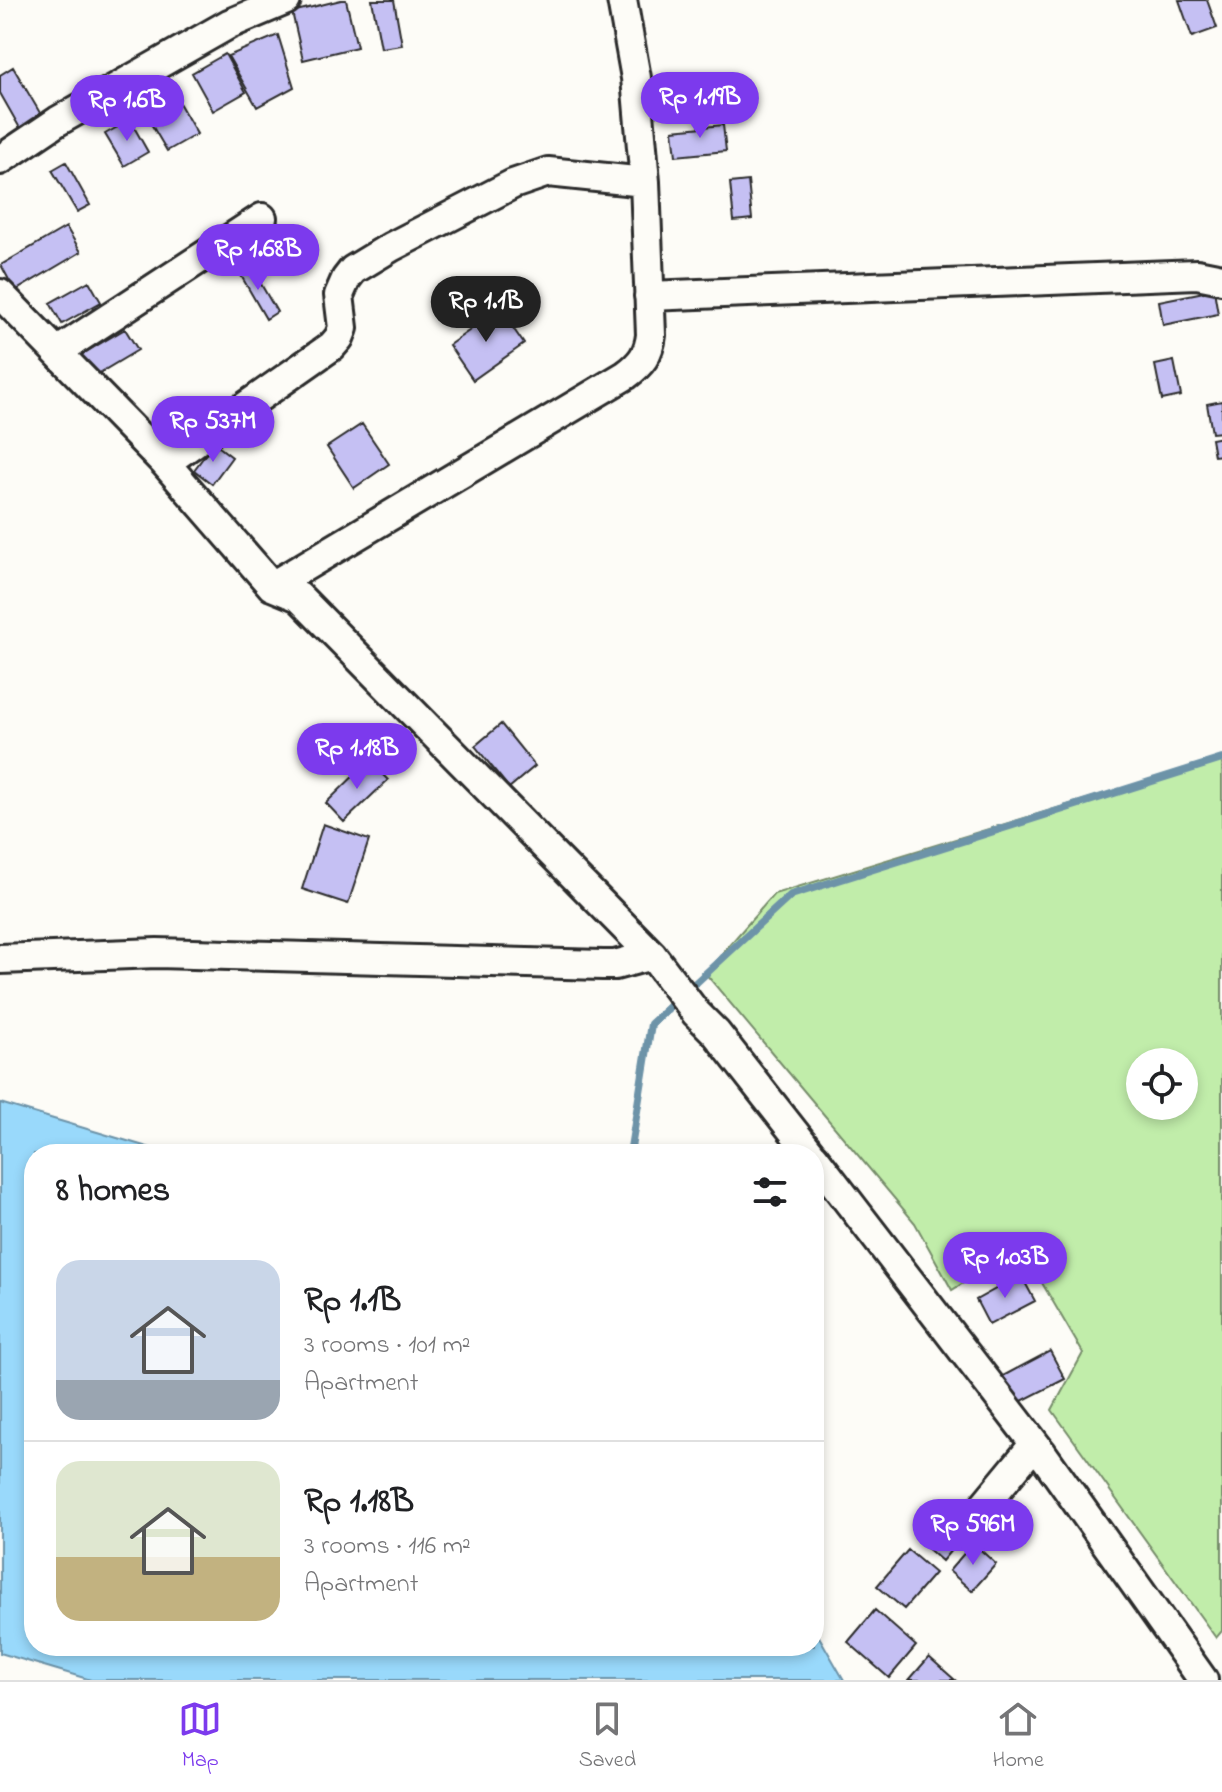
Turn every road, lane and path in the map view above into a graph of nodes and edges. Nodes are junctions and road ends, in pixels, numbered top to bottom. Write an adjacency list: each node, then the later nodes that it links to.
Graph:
1 (622, 0): 4 (street)
2 (271, 3): 3 (street)
3 (0, 160)
4 (645, 182): 8 (street); 10 (street)
5 (262, 218): 9 (street)
6 (1222, 279): 8 (street)
7 (0, 294): 9 (street)
8 (649, 296): 11 (street)
9 (57, 352): 10 (street)
10 (165, 463): 11 (street)
11 (272, 586): 12 (street)
12 (652, 955): 13 (street); 14 (street)
13 (0, 959)
14 (804, 1144)
15 (824, 1171): 16 (street)
16 (1028, 1456): 17 (street); 18 (street)
17 (985, 1504)
18 (1203, 1680)

